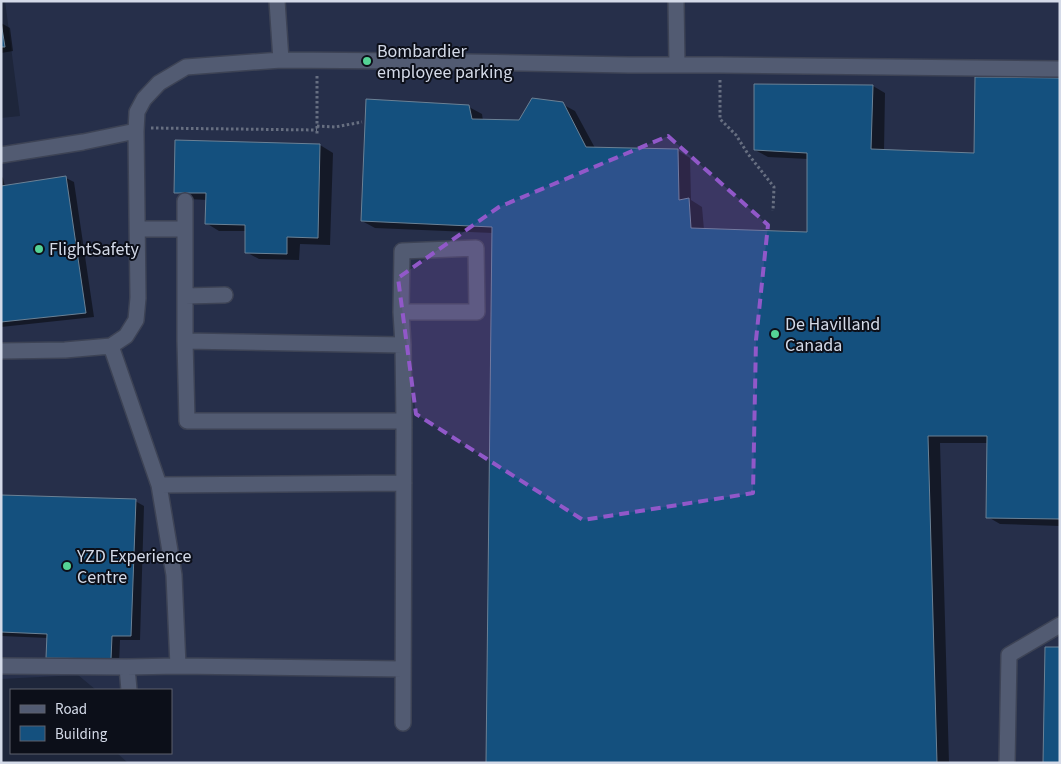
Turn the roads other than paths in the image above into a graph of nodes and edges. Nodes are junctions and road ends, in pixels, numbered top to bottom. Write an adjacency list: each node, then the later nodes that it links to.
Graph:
1 (277, 1): 3 (lane)
2 (676, 1): 4 (lane)
3 (281, 60): 4 (lane); 6 (lane)
4 (677, 65): 5 (lane)
5 (1060, 69)
6 (136, 130): 7 (lane); 9 (lane)
7 (1, 155)
8 (185, 201): 10 (lane)
9 (138, 229): 10 (lane); 15 (lane)
10 (185, 229): 12 (lane)
11 (225, 295): 12 (lane)
12 (185, 296): 14 (lane)
13 (402, 312): 13 (lane); 16 (lane)
14 (185, 341): 16 (lane); 18 (lane)
15 (111, 346): 17 (lane); 20 (lane)
16 (403, 346): 18 (lane)
17 (1, 351)
18 (404, 421): 19 (lane)
19 (404, 483): 20 (lane); 25 (lane)
20 (160, 485): 23 (lane)
21 (1060, 625): 28 (lane)
22 (1, 666): 24 (lane)
23 (178, 666): 24 (lane); 25 (lane)
24 (127, 667): 26 (lane)
25 (403, 669): 27 (lane)
26 (129, 689)
27 (403, 723)
28 (1008, 763)

